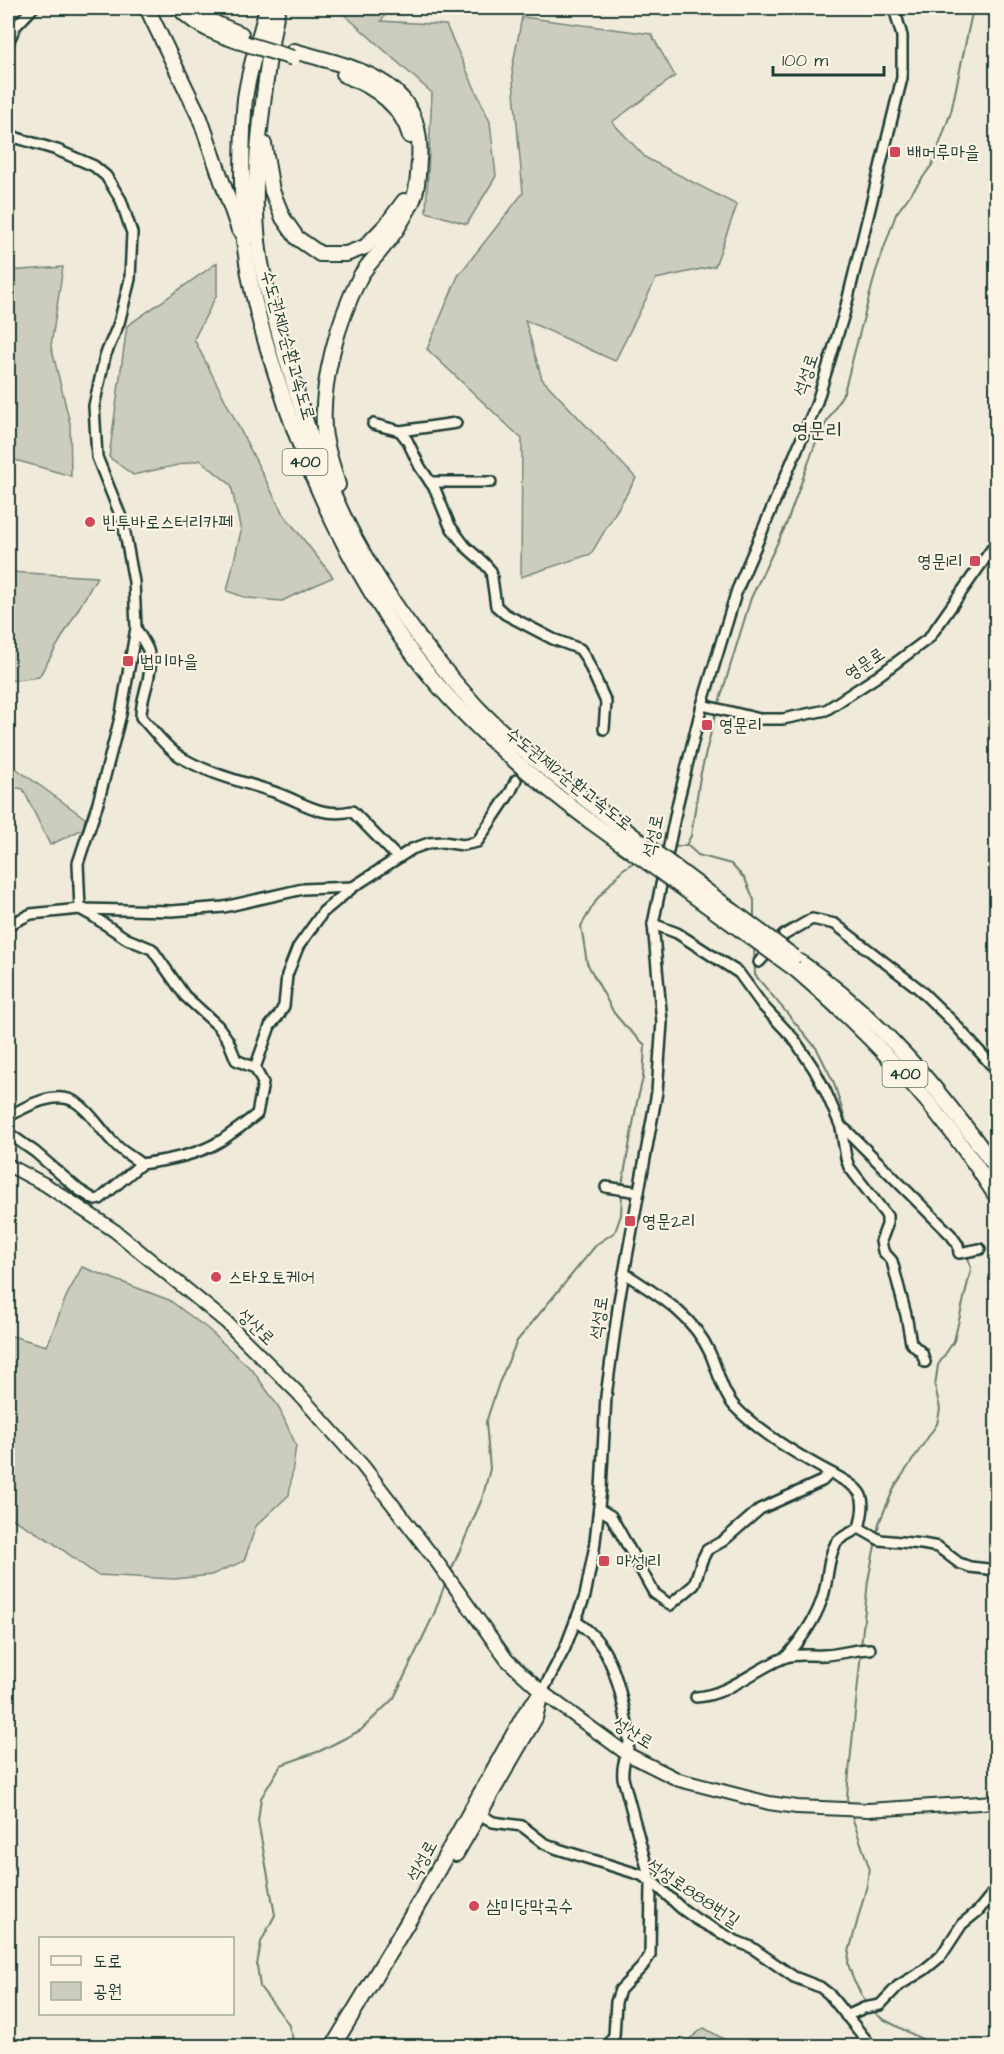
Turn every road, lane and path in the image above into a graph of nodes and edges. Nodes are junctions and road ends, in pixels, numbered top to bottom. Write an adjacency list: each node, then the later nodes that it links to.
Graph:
1 (33, 8): 9 (street)
2 (147, 8): 13 (highway)
3 (179, 8): 8 (highway)
4 (190, 8): 8 (highway)
5 (267, 8): 13 (highway, 수도권제2순환고속도로 / 400)
6 (278, 8): 11 (highway, 수도권제2순환고속도로 / 400)
7 (894, 8): 22 (street, 석성로)
8 (248, 41): 10 (highway, bridge)
9 (8, 43)
10 (294, 55): 11 (highway); 19 (highway)
11 (260, 125): 19 (highway, 수도권제2순환고속도로 / 400)
12 (8, 132): 21 (street)
13 (244, 241): 31 (highway, 수도권제2순환고속도로 / 400, bridge)
14 (456, 423): 16 (street)
15 (373, 424): 16 (street)
16 (400, 431): 17 (street)
17 (430, 482): 18 (street); 23 (street)
18 (491, 482)
19 (342, 513): 31 (highway, 수도권제2순환고속도로 / 400, bridge)
20 (996, 543): 22 (street, 영문로)
21 (136, 628): 25 (street); 27 (street)
22 (706, 706): 28 (street, 석성로)
23 (604, 729)
24 (516, 780): 25 (street)
25 (398, 858): 26 (street)
26 (353, 887): 27 (street); 32 (street)
27 (80, 909): 29 (street); 32 (street)
28 (653, 924): 35 (street); 41 (street, 석성로)
29 (8, 925)
30 (759, 962): 33 (street)
31 (798, 966): 39 (highway, 수도권제2순환고속도로 / 400); 42 (highway, 수도권제2순환고속도로 / 400)
32 (255, 1068): 37 (street)
33 (996, 1070)
34 (8, 1117): 37 (street)
35 (841, 1127): 43 (street); 45 (street)
36 (8, 1133): 37 (street)
37 (141, 1164)
38 (8, 1165): 53 (main road, 성산로)
39 (996, 1168)
40 (606, 1187): 41 (street)
41 (639, 1192): 44 (street, 석성로)
42 (996, 1196)
43 (977, 1249)
44 (624, 1273): 46 (street); 47 (street, 석성로)
45 (925, 1362)
46 (830, 1473): 47 (street); 48 (street)
47 (599, 1509): 50 (street, 석성로)
48 (859, 1527): 49 (street); 52 (street)
49 (996, 1569)
50 (575, 1621): 53 (street, 석성로); 55 (street)
51 (864, 1649): 52 (street)
52 (786, 1657): 54 (street)
53 (542, 1692): 55 (main road, 성산로); 57 (highway, 석성로)
54 (696, 1696)
55 (627, 1754): 56 (main road, 성산로); 58 (street)
56 (996, 1802)
57 (475, 1812): 58 (street, 석성로888번길); 61 (highway, 석성로); 62 (highway, 석성로)
58 (650, 1881): 60 (street, 석성로888번길); 63 (street)
59 (996, 1888): 60 (street)
60 (846, 2016): 64 (street, 석성로888번길)
61 (333, 2046)
62 (342, 2046)
63 (608, 2046)
64 (871, 2046)

